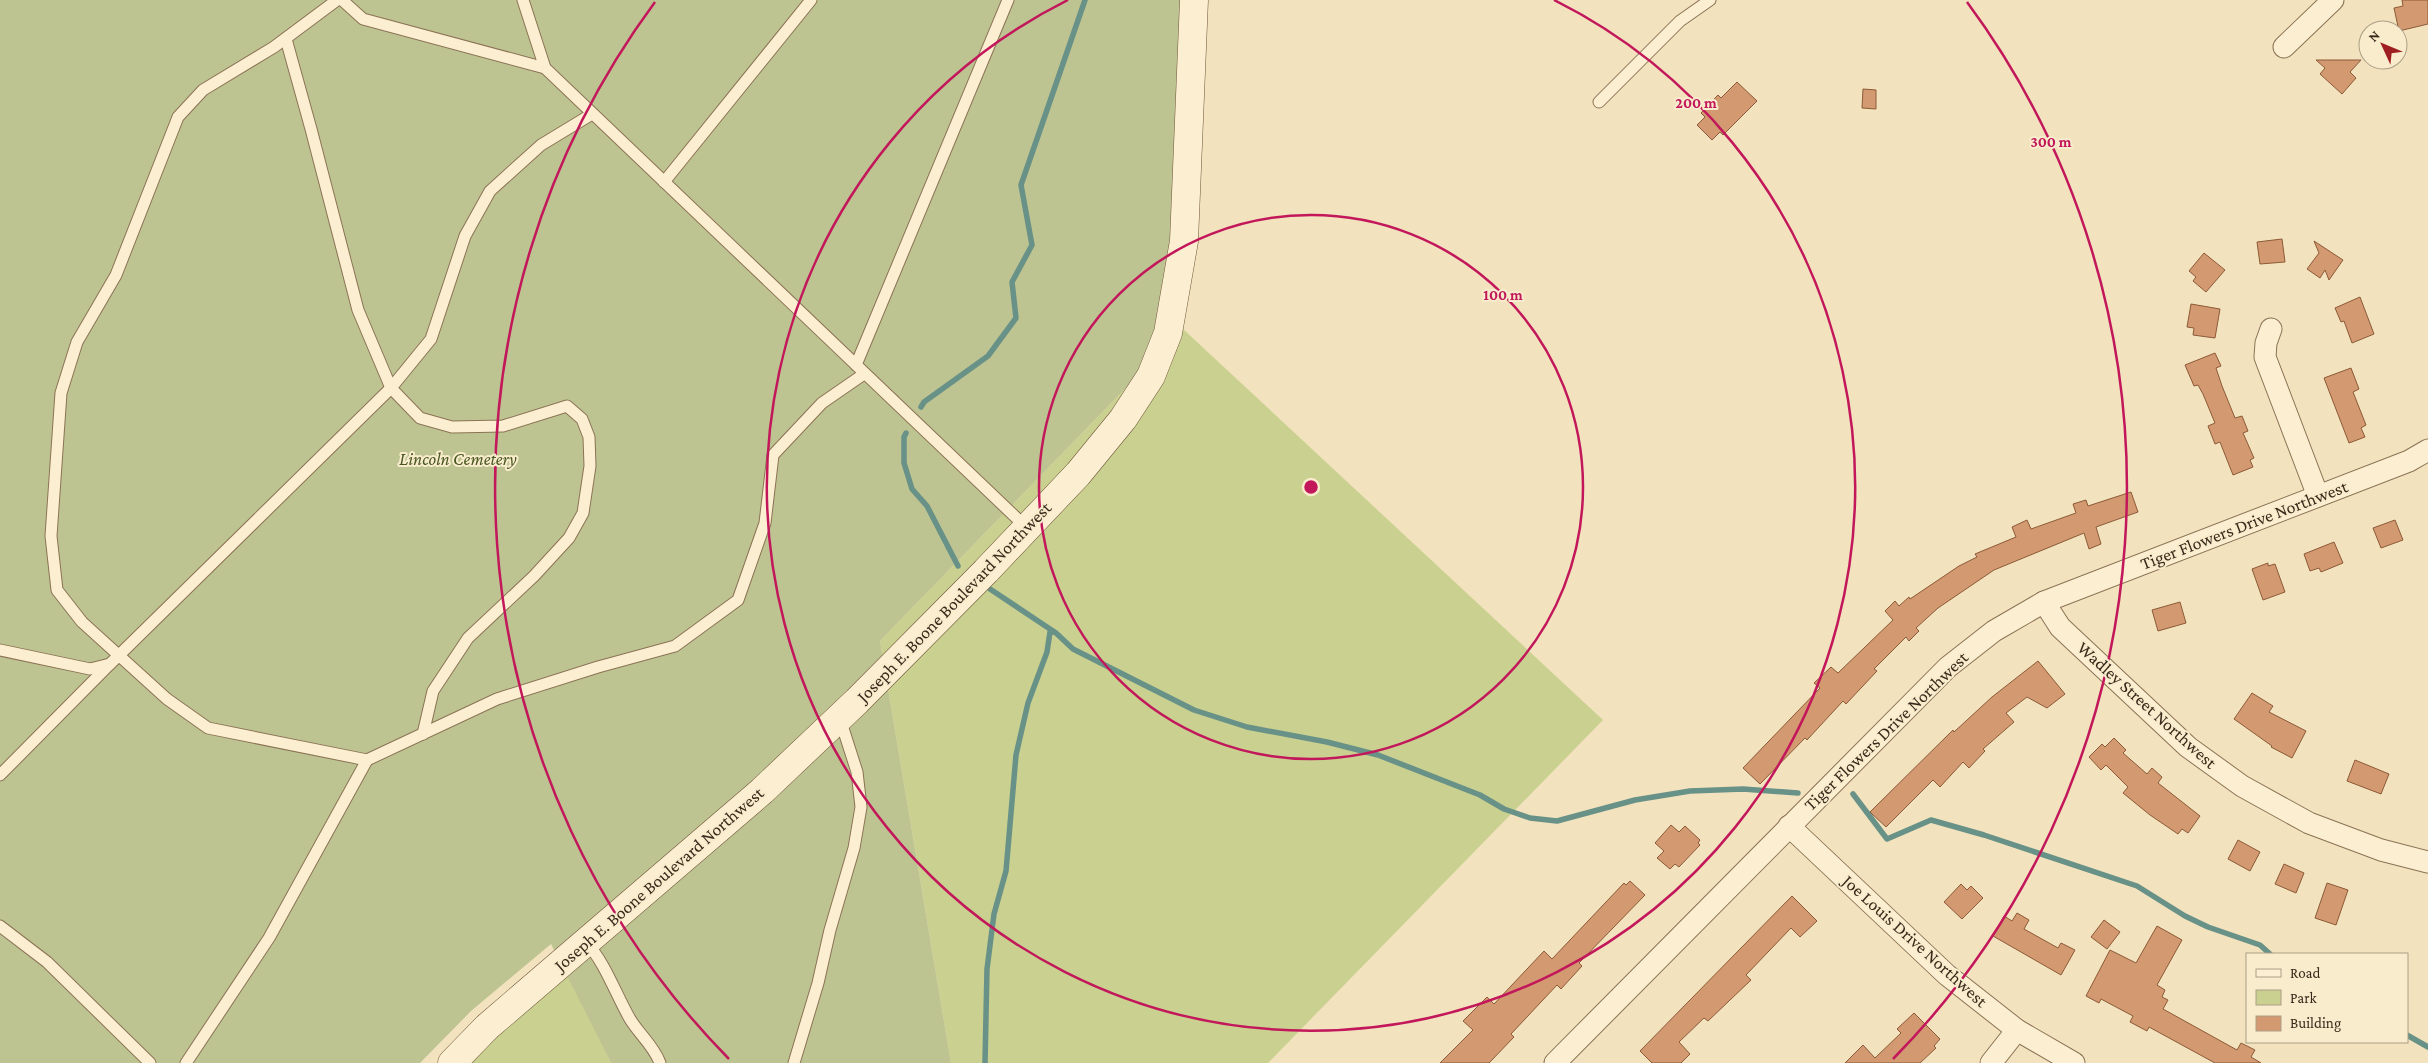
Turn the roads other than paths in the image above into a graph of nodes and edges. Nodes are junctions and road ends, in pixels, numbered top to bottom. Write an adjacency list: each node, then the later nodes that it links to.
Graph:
1 (337, 0): 9 (lane)
2 (342, 0): 11 (lane)
3 (523, 0): 11 (lane)
4 (811, 0): 14 (lane)
5 (1008, 0): 16 (lane)
6 (1194, 0): 21 (main road, Joseph E. Boone Boulevard Northwest)
7 (1710, 0): 12 (lane)
8 (2333, 0): 10 (street)
9 (286, 38): 18 (lane); 24 (lane)
10 (2284, 47)
11 (545, 68): 13 (lane)
12 (1599, 102)
13 (592, 114): 14 (lane); 18 (lane)
14 (664, 182): 16 (lane)
15 (2271, 329): 20 (street)
16 (856, 365): 17 (lane)
17 (864, 374): 21 (lane); 27 (lane)
18 (391, 388): 24 (lane); 27 (lane)
19 (2428, 450): 20 (street, Tiger Flowers Drive Northwest)
20 (2318, 496): 22 (street, Tiger Flowers Drive Northwest)
21 (1027, 528): 26 (main road, Joseph E. Boone Boulevard Northwest)
22 (2044, 602): 30 (street, Tiger Flowers Drive Northwest); 31 (street, Wadley Street Northwest)
23 (0, 650): 25 (lane)
24 (119, 655): 25 (lane); 28 (lane)
25 (110, 664): 29 (lane)
26 (839, 717): 33 (main road, Joseph E. Boone Boulevard Northwest); 39 (lane)
27 (423, 734): 28 (lane)
28 (367, 760): 36 (lane)
29 (0, 775)
30 (1790, 826): 34 (street, Joe Louis Drive Northwest); 40 (street, Tiger Flowers Drive Northwest)
31 (2428, 862)
32 (0, 926): 35 (lane)
33 (586, 942): 37 (main road, Joseph E. Boone Boulevard Northwest); 38 (lane)
34 (2017, 1030): 41 (street); 42 (street, Joe Louis Drive Northwest)
35 (150, 1063)
36 (186, 1063)
37 (452, 1063)
38 (660, 1063)
39 (794, 1063)
40 (1555, 1063)
41 (1991, 1063)
42 (2074, 1063)

